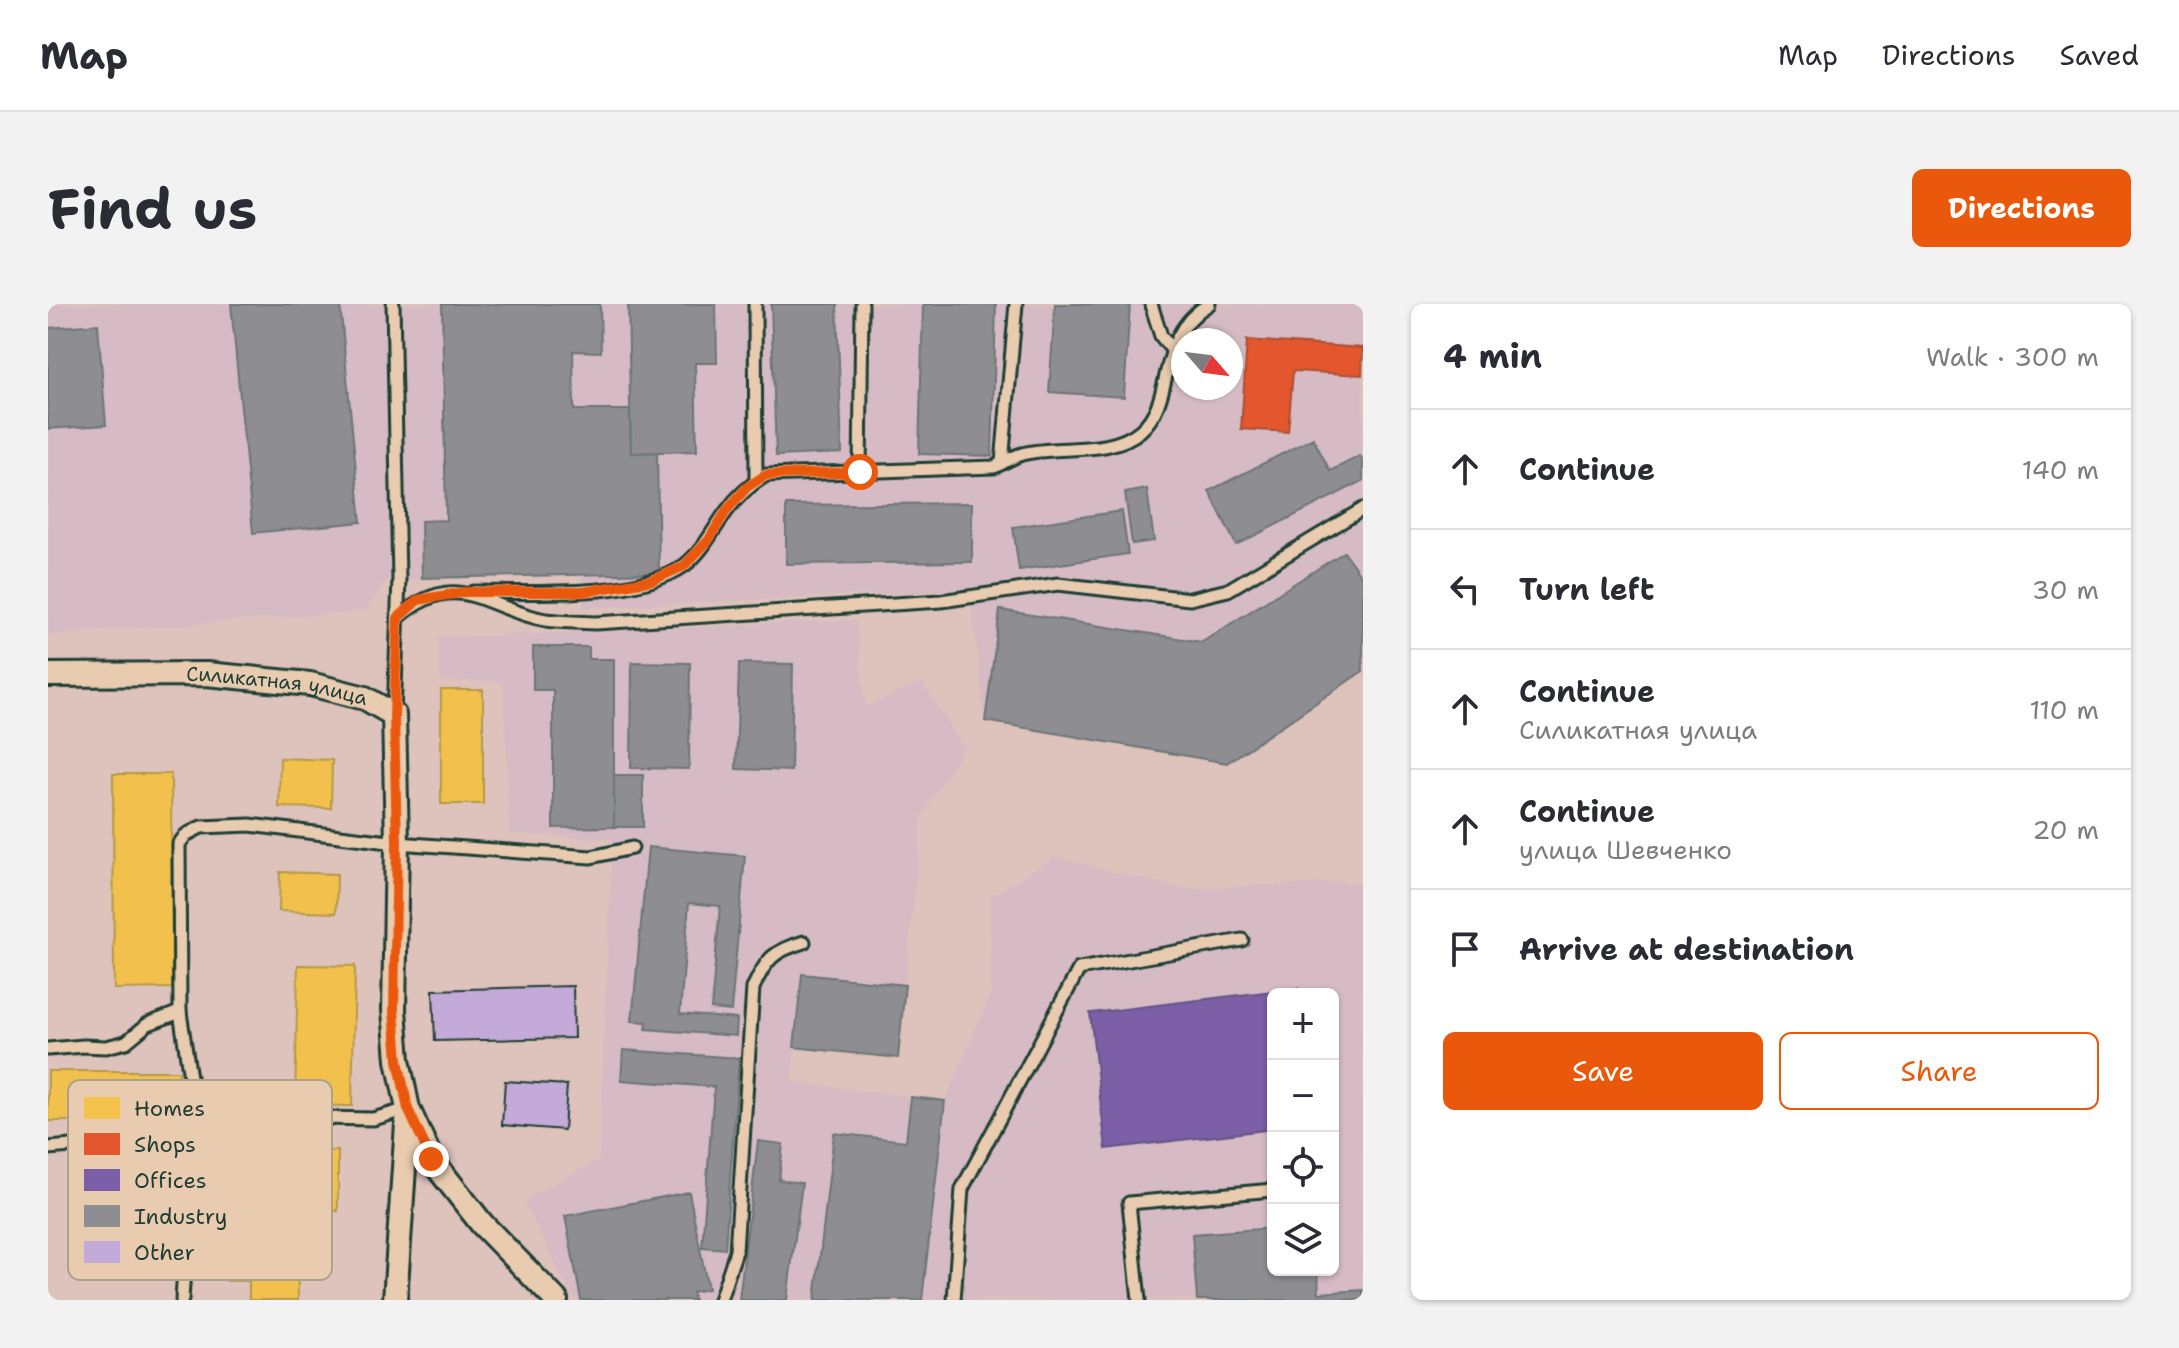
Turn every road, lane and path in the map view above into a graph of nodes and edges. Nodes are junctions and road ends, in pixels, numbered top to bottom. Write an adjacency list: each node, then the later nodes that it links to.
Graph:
1 (393, 304): 15 (lane)
2 (755, 304): 12 (lane)
3 (862, 304): 11 (lane)
4 (1016, 304): 10 (lane)
5 (1151, 304): 8 (lane)
6 (1209, 304): 7 (lane)
7 (1182, 328)
8 (1171, 348)
9 (1171, 358): 10 (lane)
10 (1002, 463): 11 (lane)
11 (860, 472): 12 (lane)
12 (756, 481): 14 (lane)
13 (1363, 509): 14 (lane)
14 (465, 592): 15 (lane)
15 (398, 618): 17 (lane)
16 (48, 675): 17 (street, Силикатная улица)
17 (394, 715): 18 (street, Силикатная улица)
18 (397, 843): 19 (lane); 22 (lane); 25 (street, Силикатная улица)
19 (632, 848)
20 (1242, 940): 35 (lane)
21 (804, 942): 34 (lane)
22 (180, 1012): 23 (lane); 24 (lane)
23 (48, 1049)
24 (190, 1080)
25 (408, 1109): 26 (lane); 32 (street, Силикатная улица); 33 (street)
26 (332, 1118)
27 (68, 1146): 28 (lane)
28 (48, 1148)
29 (1267, 1191): 36 (lane)
30 (183, 1280): 31 (lane)
31 (182, 1300)
32 (395, 1300)
33 (556, 1300)
34 (720, 1300)
35 (954, 1300)
36 (1139, 1300)

